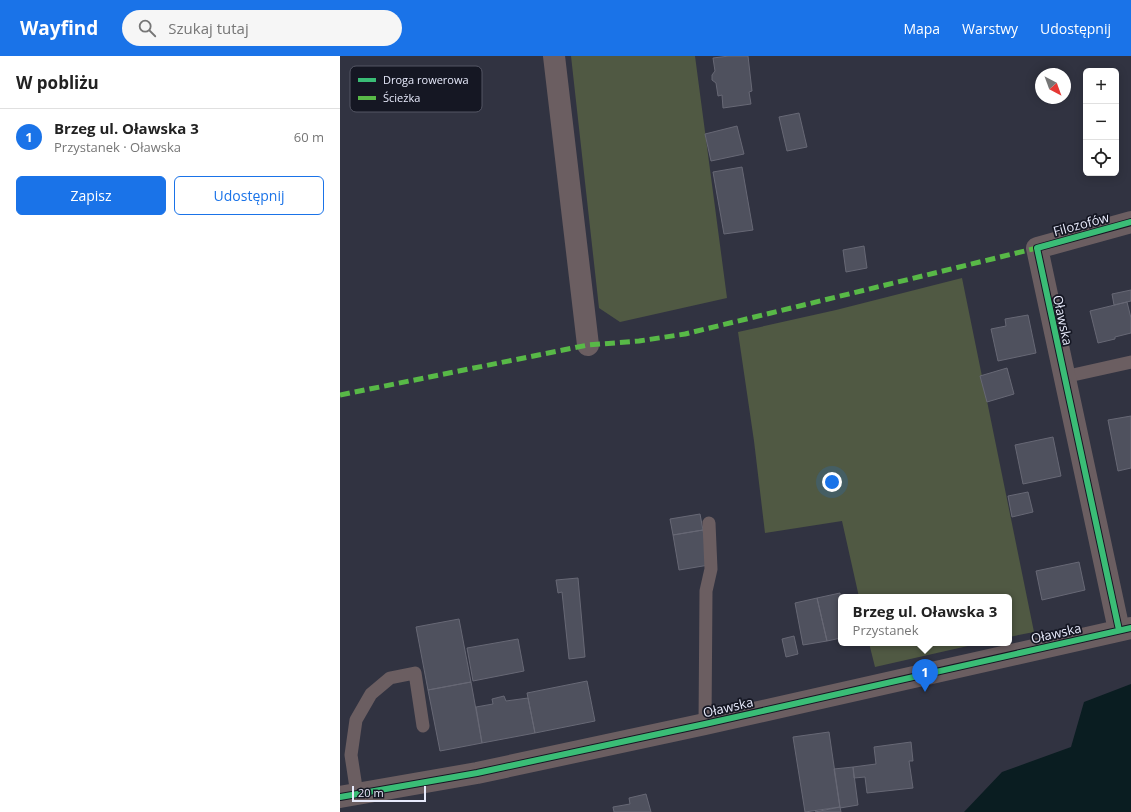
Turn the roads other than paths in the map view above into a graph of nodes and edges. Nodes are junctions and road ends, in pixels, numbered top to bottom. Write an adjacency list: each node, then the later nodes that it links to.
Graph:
1 (554, 56): 4 (street)
2 (1131, 222): 3 (street, Filozofów)
3 (1037, 248): 6 (street, Oławska)
4 (588, 345)
5 (1131, 362): 6 (lane)
6 (1064, 377): 8 (street, Oławska)
7 (709, 524): 9 (lane)
8 (1125, 629): 9 (street, Oławska)
9 (705, 724): 11 (street, Oławska)
10 (423, 726): 11 (lane)
11 (348, 796)

